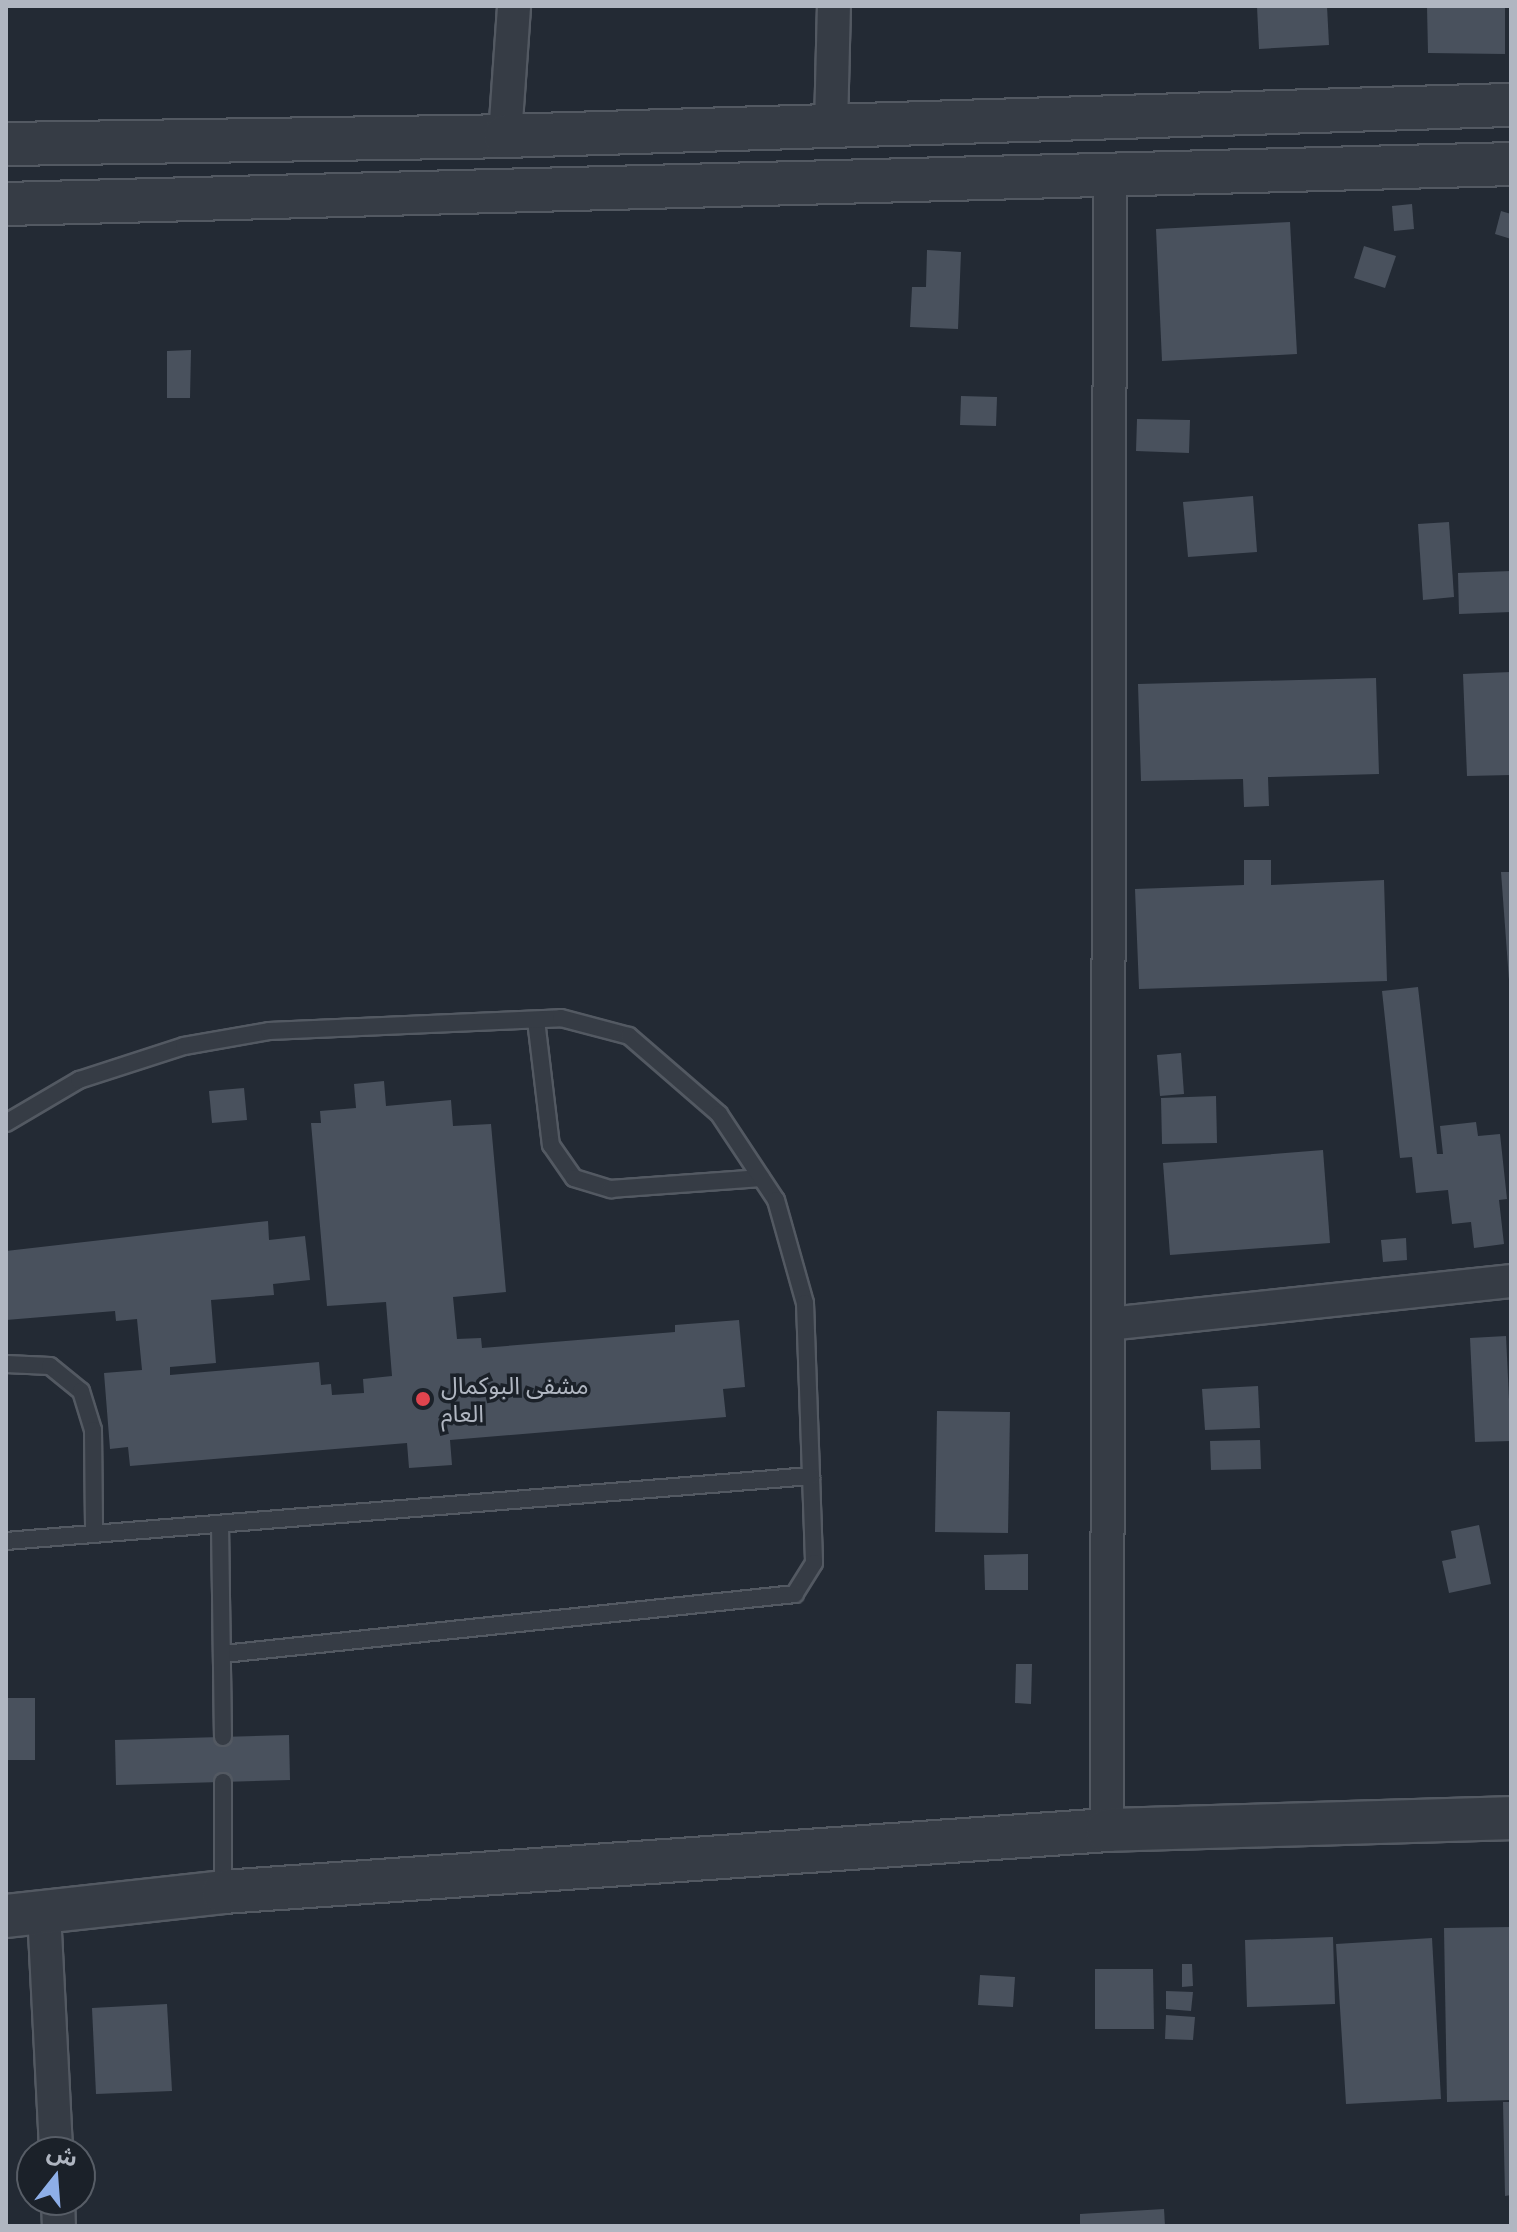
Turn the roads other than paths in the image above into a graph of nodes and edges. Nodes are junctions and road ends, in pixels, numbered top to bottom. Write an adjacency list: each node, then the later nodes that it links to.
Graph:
1 (514, 6): 5 (street)
2 (834, 6): 4 (street)
3 (1511, 105): 4 (street)
4 (831, 127): 5 (street)
5 (505, 136): 6 (street)
6 (6, 144)
7 (1511, 164): 8 (street)
8 (1110, 175): 9 (street); 14 (street)
9 (6, 204)
10 (536, 1020): 11 (lane); 12 (lane); 12 (lane)
11 (6, 1123)
12 (761, 1178): 16 (lane)
13 (1511, 1281): 14 (street)
14 (1109, 1324): 24 (street)
15 (6, 1364): 18 (lane)
16 (811, 1476): 17 (lane); 20 (lane)
17 (220, 1524): 18 (lane); 20 (lane)
18 (94, 1534): 19 (lane)
19 (6, 1541)
20 (223, 1654): 21 (lane)
21 (223, 1737)
22 (223, 1782): 25 (lane)
23 (1511, 1818): 24 (street)
24 (1107, 1830): 25 (street)
25 (223, 1892): 26 (street)
26 (25, 1914): 27 (street)
27 (54, 2136)

